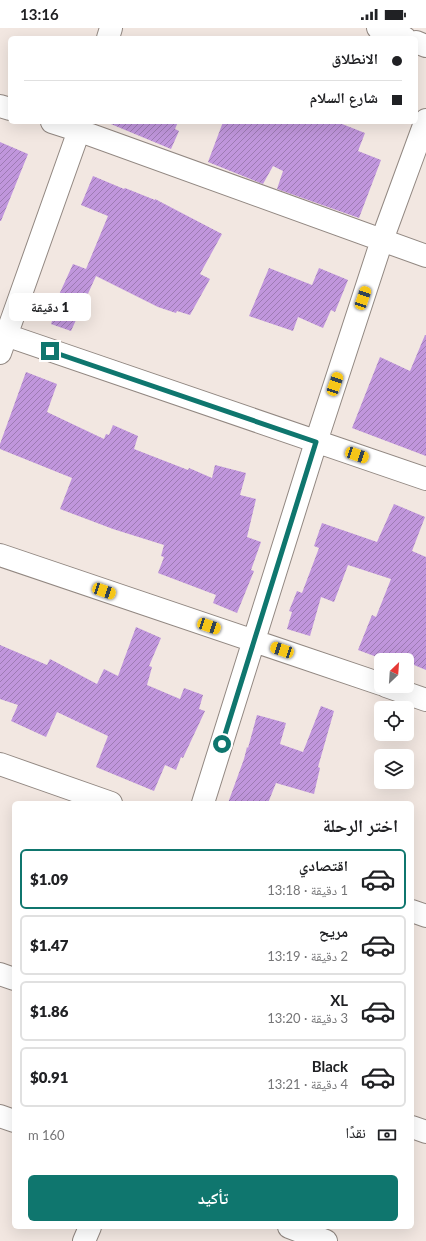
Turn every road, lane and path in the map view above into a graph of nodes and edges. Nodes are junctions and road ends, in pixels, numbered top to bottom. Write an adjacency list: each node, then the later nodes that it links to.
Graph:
1 (378, 28): 2 (street)
2 (400, 36)
3 (426, 120): 6 (street)
4 (66, 124): 5 (street)
5 (81, 126): 6 (street); 8 (street)
6 (382, 240): 7 (street); 9 (street)
7 (426, 256)
8 (2, 341): 9 (street)
9 (316, 442): 10 (street); 12 (street)
10 (426, 478)
11 (0, 556): 12 (street)
12 (254, 641): 13 (street); 18 (street)
13 (374, 682)
14 (406, 693): 15 (street)
15 (426, 700)
16 (0, 764): 17 (street)
17 (105, 801)
18 (204, 801)
19 (414, 912): 20 (street)
20 (426, 916)
21 (0, 974): 22 (street)
22 (12, 978)
23 (0, 1116): 24 (street)
24 (12, 1121)
25 (414, 1128): 26 (street)
26 (426, 1132)
27 (89, 1229): 29 (street)
28 (293, 1229): 30 (street)
29 (84, 1241)
30 (326, 1241)

